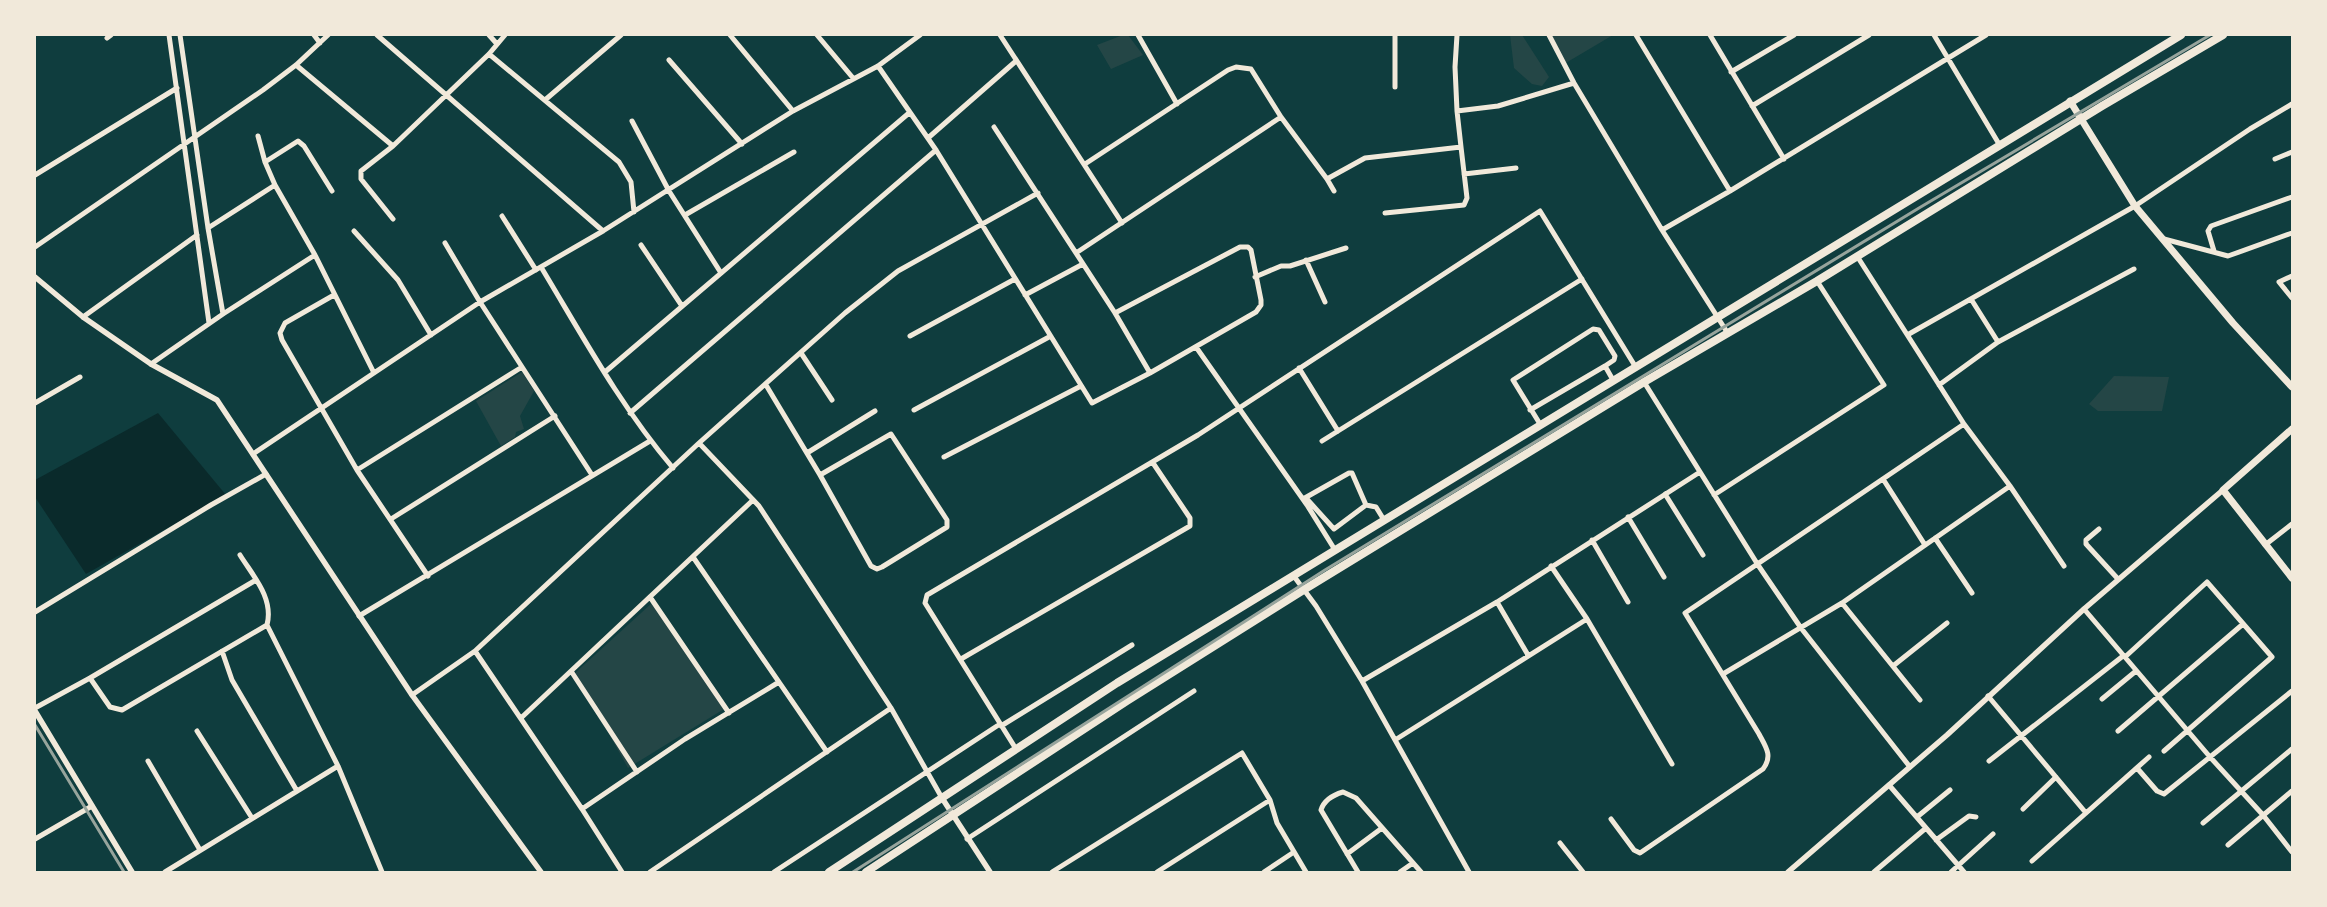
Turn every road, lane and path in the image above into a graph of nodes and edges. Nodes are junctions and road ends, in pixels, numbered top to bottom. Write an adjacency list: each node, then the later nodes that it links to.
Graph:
1 (169, 35): 37 (street)
2 (180, 35): 52 (street)
3 (314, 35): 25 (street)
4 (328, 35): 25 (street)
5 (378, 35): 38 (street)
6 (489, 35): 26 (street)
7 (505, 35): 26 (street)
8 (621, 35): 39 (street)
9 (730, 35): 44 (street)
10 (817, 35): 34 (street)
11 (920, 35): 32 (street)
12 (1000, 35): 30 (street)
13 (1138, 35): 41 (street)
14 (1394, 35): 36 (street)
15 (1458, 35): 45 (street)
16 (1548, 35): 35 (street)
17 (1636, 35): 74 (street)
18 (1710, 35): 33 (street)
19 (1794, 35): 33 (street)
20 (1868, 35): 43 (street)
21 (1934, 35): 28 (street)
22 (1986, 35): 28 (street)
23 (2181, 35): 40 (main road)
24 (2223, 35): 48 (main road)
25 (320, 43): 31 (street)
26 (497, 44): 27 (street)
27 (489, 54): 38 (street); 39 (street)
28 (1947, 57): 55 (street); 62 (street)
29 (669, 60): 54 (street)
30 (1016, 61): 53 (street); 65 (street)
31 (296, 65): 52 (street); 57 (street)
32 (878, 66): 34 (street); 46 (street)
33 (1731, 72): 43 (street)
34 (853, 78): 44 (street)
35 (1574, 83): 45 (street); 86 (street)
36 (1395, 87)
37 (177, 88): 56 (street); 68 (street)
38 (446, 94): 57 (street); 88 (street)
39 (545, 100): 78 (street)
40 (2070, 101): 48 (main road); 55 (main road)
41 (1177, 104): 47 (street); 65 (street)
42 (2292, 104): 77 (street)
43 (1752, 106): 62 (street)
44 (794, 111): 54 (street)
45 (1457, 111): 58 (street)
46 (909, 113): 53 (street); 104 (street)
47 (1281, 117): 69 (street); 83 (street)
48 (2082, 119): 77 (main road); 99 (main road)
49 (632, 121): 72 (street)
50 (994, 127): 75 (street)
51 (258, 136): 64 (street)
52 (196, 138): 56 (street); 85 (street)
53 (928, 138): 59 (street)
54 (742, 144): 72 (street)
55 (1999, 144): 121 (main road)
56 (184, 146): 90 (street); 94 (street)
57 (393, 146): 82 (street)
58 (1461, 147): 67 (street); 69 (street)
59 (936, 150): 84 (street); 153 (street)
60 (794, 152): 81 (street)
61 (2292, 152): 63 (street)
62 (1784, 159): 74 (street)
63 (2275, 159)
64 (265, 162): 70 (street); 71 (street)
65 (1085, 164): 83 (street)
66 (1516, 168): 67 (street)
67 (1464, 174): 79 (street)
68 (35, 175)
69 (1327, 179): 73 (street)
70 (275, 186): 85 (street); 98 (street)
71 (332, 191)
72 (669, 191): 78 (street); 81 (street)
73 (1334, 191)
74 (1730, 191): 86 (street)
75 (1038, 193): 84 (street); 97 (street)
76 (2292, 197): 96 (street)
77 (2135, 206): 91 (main road); 114 (street)
78 (634, 212): 88 (street)
79 (1385, 212)
80 (502, 216): 102 (street)
81 (685, 216): 104 (street)
82 (393, 219)
83 (1122, 223): 97 (street)
84 (982, 224): 108 (street); 130 (street)
85 (208, 228): 119 (street)
86 (1662, 230): 121 (street)
87 (354, 231): 125 (street)
88 (603, 231): 102 (street)
89 (2292, 234): 96 (street)
90 (196, 235): 120 (street); 122 (street)
91 (2164, 239): 96 (street); 145 (main road)
92 (444, 243): 115 (street)
93 (641, 245): 117 (street)
94 (35, 247)
95 (1346, 248): 100 (street)
96 (2214, 250)
97 (1076, 253): 101 (street)
98 (315, 255): 111 (street); 119 (street)
99 (1857, 256): 110 (main road); 124 (street)
100 (1306, 260): 107 (street); 116 (street)
101 (1083, 264): 112 (street); 118 (street)
102 (538, 268): 115 (street); 136 (street)
103 (2134, 269): 128 (street)
104 (721, 273): 117 (street)
105 (2292, 276): 113 (street)
106 (35, 277): 120 (street)
107 (1255, 277): 118 (street); 129 (street)
108 (1015, 278): 112 (street); 126 (street)
109 (1582, 279): 133 (street); 135 (street); 158 (street)
110 (1817, 281): 123 (main road); 176 (street)
111 (334, 294): 137 (street); 149 (street)
112 (1025, 295): 127 (street)
113 (2292, 298)
114 (1971, 299): 124 (street); 128 (street)
115 (480, 302): 125 (street); 134 (street)
116 (1325, 302)
117 (682, 306): 136 (street)
118 (1115, 313): 138 (street)
119 (223, 314): 122 (street)
120 (83, 317): 131 (street)
121 (1716, 317): 123 (street); 133 (main road)
122 (210, 323): 131 (street)
123 (1727, 332): 141 (main road)
124 (1909, 334): 143 (street)
125 (431, 335): 137 (street)
126 (910, 336)
127 (1049, 337): 144 (street); 150 (street)
128 (1998, 342): 143 (street)
129 (1196, 347): 138 (street); 148 (street)
130 (801, 353): 142 (street); 146 (street)
131 (151, 364): 163 (street)
132 (1605, 366): 140 (street); 151 (street); 151 (street)
133 (1635, 366): 140 (main road)
134 (522, 367): 154 (street); 167 (street)
135 (1299, 368): 148 (street); 158 (street)
136 (605, 372): 153 (street)
137 (374, 373): 149 (street)
138 (1150, 374): 144 (street)
139 (80, 377): 147 (street)
140 (1613, 380): 155 (main road)
141 (1644, 382): 168 (street); 202 (main road)
142 (766, 385): 161 (street); 162 (street)
143 (1939, 385): 156 (street)
144 (1081, 386): 164 (street)
145 (2292, 387)
146 (832, 400)
147 (35, 403)
148 (1239, 407): 165 (street); 177 (street)
149 (321, 409): 163 (street); 167 (street)
150 (914, 410)
151 (1530, 410): 155 (street)
152 (875, 411): 162 (street)
153 (630, 412): 159 (street)
154 (555, 416): 170 (street); 181 (street)
155 (1540, 424): 182 (main road)
156 (1964, 424): 172 (street); 173 (street)
157 (2292, 429): 174 (main road)
158 (1338, 431): 160 (street)
159 (650, 441): 166 (street); 170 (street)
160 (1322, 441)
161 (699, 444): 166 (street); 178 (street)
162 (807, 452): 171 (street)
163 (253, 454): 169 (street)
164 (944, 458)
165 (1153, 463): 221 (street); 221 (street)
166 (673, 468): 218 (street)
167 (357, 470): 181 (street)
168 (1700, 472): 175 (street); 176 (street)
169 (266, 474): 209 (street); 210 (street)
170 (592, 475): 197 (street)
171 (820, 475): 171 (street)
172 (1883, 479): 187 (street); 193 (street)
173 (2010, 486): 185 (street); 195 (street)
174 (2223, 490): 188 (main road); 200 (street)
175 (1665, 494): 180 (street); 191 (street)
176 (1714, 495): 193 (street)
177 (1304, 499): 179 (street); 179 (street); 189 (street)
178 (753, 500): 192 (street); 236 (street)
179 (1366, 505): 182 (street)
180 (1628, 517): 186 (street); 198 (street)
181 (391, 519): 197 (street)
182 (1384, 520): 189 (main road)
183 (2292, 524): 188 (street)
184 (2100, 529): 200 (street)
185 (1935, 538): 187 (street); 203 (street)
186 (1592, 540): 194 (street); 206 (street)
187 (1925, 545): 207 (street)
188 (2265, 545): 199 (main road)
189 (1335, 550): 196 (main road)
190 (240, 555): 201 (street)
191 (1703, 555)
192 (693, 557): 204 (street); 228 (street)
193 (1758, 565): 215 (street); 225 (street)
194 (1551, 566): 205 (street); 211 (street)
195 (2064, 566)
196 (1293, 575): 202 (street); 246 (main road)
197 (428, 576): 210 (street)
198 (1664, 577)
199 (2292, 578)
200 (2118, 579): 208 (street)
201 (256, 580): 214 (street); 226 (street)
202 (1305, 589): 227 (street); 273 (main road)
203 (1972, 592)
204 (650, 597): 223 (street); 238 (street)
205 (1497, 602): 219 (street); 227 (street)
206 (1628, 602)
207 (1842, 603): 215 (street); 222 (street)
208 (2084, 609): 220 (street); 233 (street)
209 (35, 612)
210 (360, 616): 231 (street)
211 (1587, 619): 219 (street); 254 (street)
212 (1947, 623): 222 (street)
213 (2243, 624): 220 (street); 232 (street); 241 (street)
214 (267, 625): 217 (street); 255 (street)
215 (1801, 628): 225 (street); 256 (street)
216 (1132, 645): 240 (street)
217 (222, 651): 226 (street); 264 (street)
218 (475, 651): 231 (street); 239 (street)
219 (1528, 655): 245 (street)
220 (2124, 656): 224 (street); 244 (street)
221 (961, 659): 240 (street)
222 (1893, 666): 235 (street)
223 (571, 671): 239 (street); 258 (street)
224 (2136, 671): 232 (street); 234 (street)
225 (1723, 674): 277 (street)
226 (90, 678): 237 (street)
227 (1362, 681): 245 (street)
228 (779, 682): 238 (street); 249 (street)
229 (1194, 691): 283 (street)
230 (2292, 691): 251 (street)
231 (412, 695): 297 (street)
232 (2158, 695): 241 (street); 242 (street)
233 (1988, 696): 244 (street); 256 (street)
234 (2102, 699)
235 (1920, 700)
236 (892, 708): 249 (street); 259 (street)
237 (35, 710): 268 (street)
238 (729, 712): 258 (street)
239 (521, 718): 269 (street)
240 (1001, 725): 246 (street); 259 (street)
241 (2188, 730): 248 (street); 251 (street)
242 (2118, 731)
243 (197, 732): 276 (street)
244 (2022, 736): 253 (street); 260 (street)
245 (1395, 740): 311 (street)
246 (1016, 749): 266 (main road)
247 (2292, 749): 263 (street)
248 (2164, 751)
249 (827, 752): 299 (street)
250 (2149, 757): 257 (street)
251 (2210, 757): 257 (street); 263 (street)
252 (148, 761): 287 (street)
253 (1989, 761)
254 (1672, 764)
255 (338, 766): 264 (street); 296 (street)
256 (1910, 767): 261 (street)
257 (2136, 768): 271 (street)
258 (637, 772): 269 (street)
259 (928, 772): 266 (street); 300 (street)
260 (2056, 777): 270 (street); 271 (street)
261 (1889, 785): 274 (street); 313 (street)
262 (1950, 790): 274 (street)
263 (2241, 790): 272 (street); 278 (street)
264 (297, 791): 276 (street)
265 (2292, 791): 272 (street)
266 (942, 798): 273 (street); 301 (main road)
267 (1270, 800): 288 (street); 304 (street); 305 (street)
268 (92, 806): 282 (street); 294 (street)
269 (582, 809): 298 (street)
270 (2023, 809)
271 (2086, 813): 291 (street)
272 (2263, 814): 286 (street); 289 (street)
273 (952, 816): 283 (street); 302 (main road)
274 (1917, 817): 280 (street)
275 (1976, 817): 284 (street)
276 (252, 818): 287 (street)
277 (1611, 819)
278 (2204, 823)
279 (1382, 828): 290 (street); 290 (street); 292 (street)
280 (1926, 828): 284 (street); 314 (street)
281 (1993, 834): 293 (street)
282 (35, 839)
283 (967, 839): 303 (street)
284 (1936, 840): 293 (street)
285 (1560, 843): 312 (street)
286 (2228, 845)
287 (200, 850): 295 (street)
288 (1294, 852): 306 (street); 307 (street)
289 (2292, 852)
290 (1347, 854): 308 (street)
291 (2032, 861)
292 (1413, 863): 309 (street); 310 (street)
293 (1959, 866): 315 (street); 316 (street)
294 (132, 872)
295 (165, 872)
296 (382, 872)
297 (541, 872)
298 (622, 872)
299 (650, 872)
300 (774, 872)
301 (829, 872)
302 (866, 872)
303 (990, 872)
304 (1052, 872)
305 (1157, 872)
306 (1264, 872)
307 (1306, 872)
308 (1358, 872)
309 (1400, 872)
310 (1421, 872)
311 (1469, 872)
312 (1584, 872)
313 (1788, 872)
314 (1874, 872)
315 (1951, 872)
316 (1964, 872)

